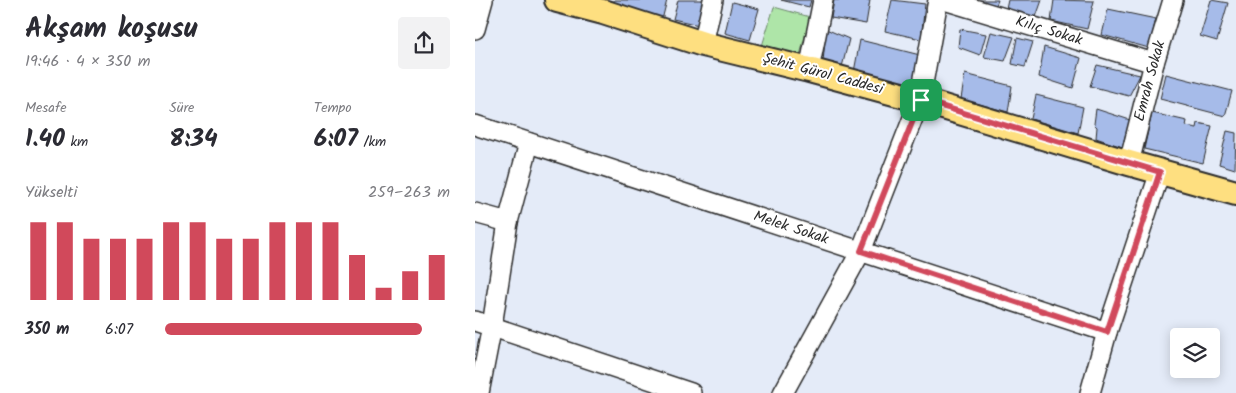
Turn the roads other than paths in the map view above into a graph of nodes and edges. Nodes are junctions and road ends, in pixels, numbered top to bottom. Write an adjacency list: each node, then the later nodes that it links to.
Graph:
1 (483, 0): 9 (street)
2 (557, 0): 8 (main road, Şehit Gürol Caddesi)
3 (713, 0): 10 (street)
4 (823, 0): 12 (street)
5 (939, 0): 13 (street)
6 (944, 0): 11 (street, Kılıç Sokak)
7 (1173, 0): 11 (street, Emrah Sokak)
8 (605, 6): 10 (main road, Şehit Gürol Caddesi)
9 (475, 29)
10 (703, 44): 12 (main road, Şehit Gürol Caddesi)
11 (1153, 63): 16 (street, Emrah Sokak)
12 (809, 70): 13 (main road, Şehit Gürol Caddesi)
13 (921, 100): 16 (main road, Şehit Gürol Caddesi); 23 (street)
14 (475, 124): 15 (street, Melek Sokak)
15 (529, 143): 22 (street); 23 (street, Melek Sokak)
16 (1129, 163): 17 (main road, Şehit Gürol Caddesi)
17 (1160, 172): 19 (main road, Şehit Gürol Caddesi); 25 (street)
18 (1236, 182): 19 (main road)
19 (1205, 184): 20 (main road, Şehit Gürol Caddesi)
20 (1236, 193)
21 (475, 213): 22 (street)
22 (508, 222): 24 (street)
23 (861, 251): 25 (street, Melek Sokak); 28 (street)
24 (483, 324): 26 (street); 27 (street)
25 (1107, 332): 29 (street)
26 (479, 393)
27 (691, 393)
28 (783, 393)
29 (1090, 393)

